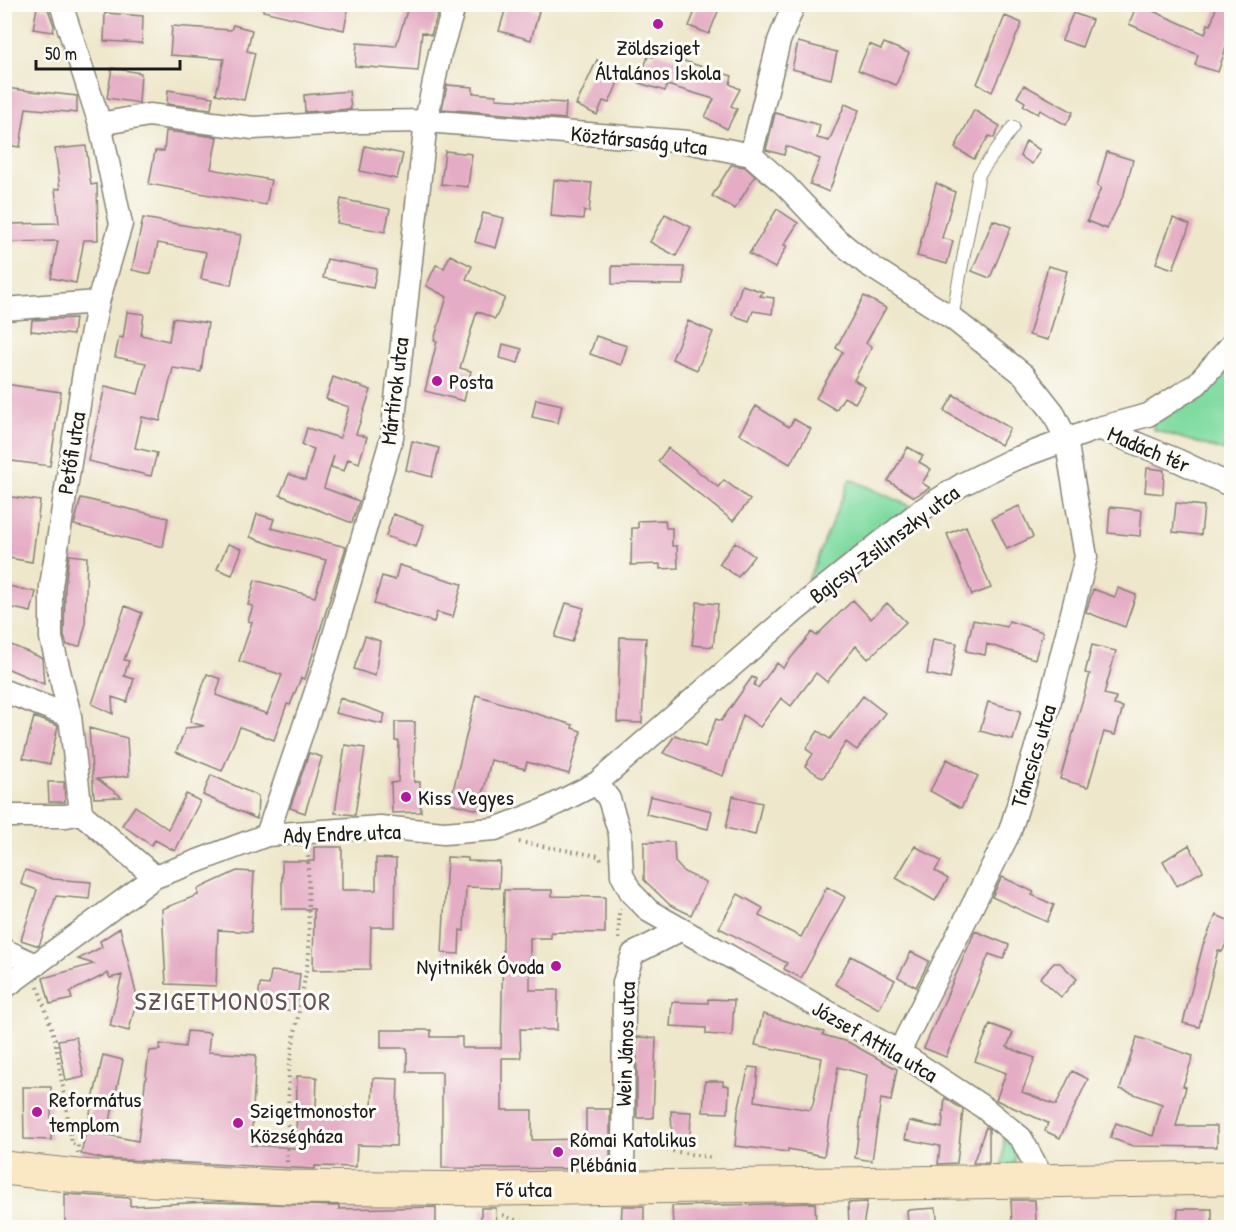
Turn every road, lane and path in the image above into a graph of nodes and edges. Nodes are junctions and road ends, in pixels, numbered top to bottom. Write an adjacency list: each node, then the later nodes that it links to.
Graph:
1 (455, 4): 4 (street, Mártírok utca)
2 (794, 4): 7 (street)
3 (67, 6): 5 (street, Petőfi utca)
4 (426, 121): 5 (street, Köztársaság utca); 7 (street, Köztársaság utca); 22 (street, Mártírok utca)
5 (100, 124): 8 (street, Petőfi utca)
6 (1013, 127): 10 (lane)
7 (751, 155): 10 (street, Köztársaság utca)
8 (98, 303): 9 (street); 16 (street, Petőfi utca)
9 (4, 309)
10 (951, 318): 13 (street, Köztársaság utca)
11 (1232, 344): 12 (street, Bajcsy-Zsilinszky utca)
12 (1099, 428): 13 (street, Bajcsy-Zsilinszky utca); 14 (street, Madách tér)
13 (1066, 439): 17 (street, Bajcsy-Zsilinszky utca); 29 (street, Táncsics utca)
14 (1232, 486)
15 (4, 691): 16 (street)
16 (70, 716): 18 (street, Petőfi utca)
17 (597, 783): 20 (street, Ady Endre utca); 25 (street, József Attila utca)
18 (81, 813): 19 (street); 24 (street)
19 (4, 816)
20 (495, 829): 21 (street, Ady Endre utca); 23 (path)
21 (308, 834): 22 (street, Ady Endre utca); 34 (path)
22 (267, 835): 24 (street, Ady Endre utca)
23 (604, 866)
24 (155, 877): 27 (street, Ady Endre utca)
25 (680, 930): 29 (street, József Attila utca); 35 (street, Wein János utca)
26 (4, 950): 27 (street)
27 (36, 965): 28 (street, Ady Endre utca); 31 (path)
28 (4, 988)
29 (899, 1052): 33 (street, József Attila utca)
30 (4, 1168): 31 (main road, Fő utca)
31 (77, 1176): 34 (main road, Fő utca)
32 (1232, 1178): 33 (main road, Fő utca)
33 (1044, 1181): 35 (main road, Fő utca)
34 (286, 1187): 35 (main road, Fő utca)
35 (623, 1188)

